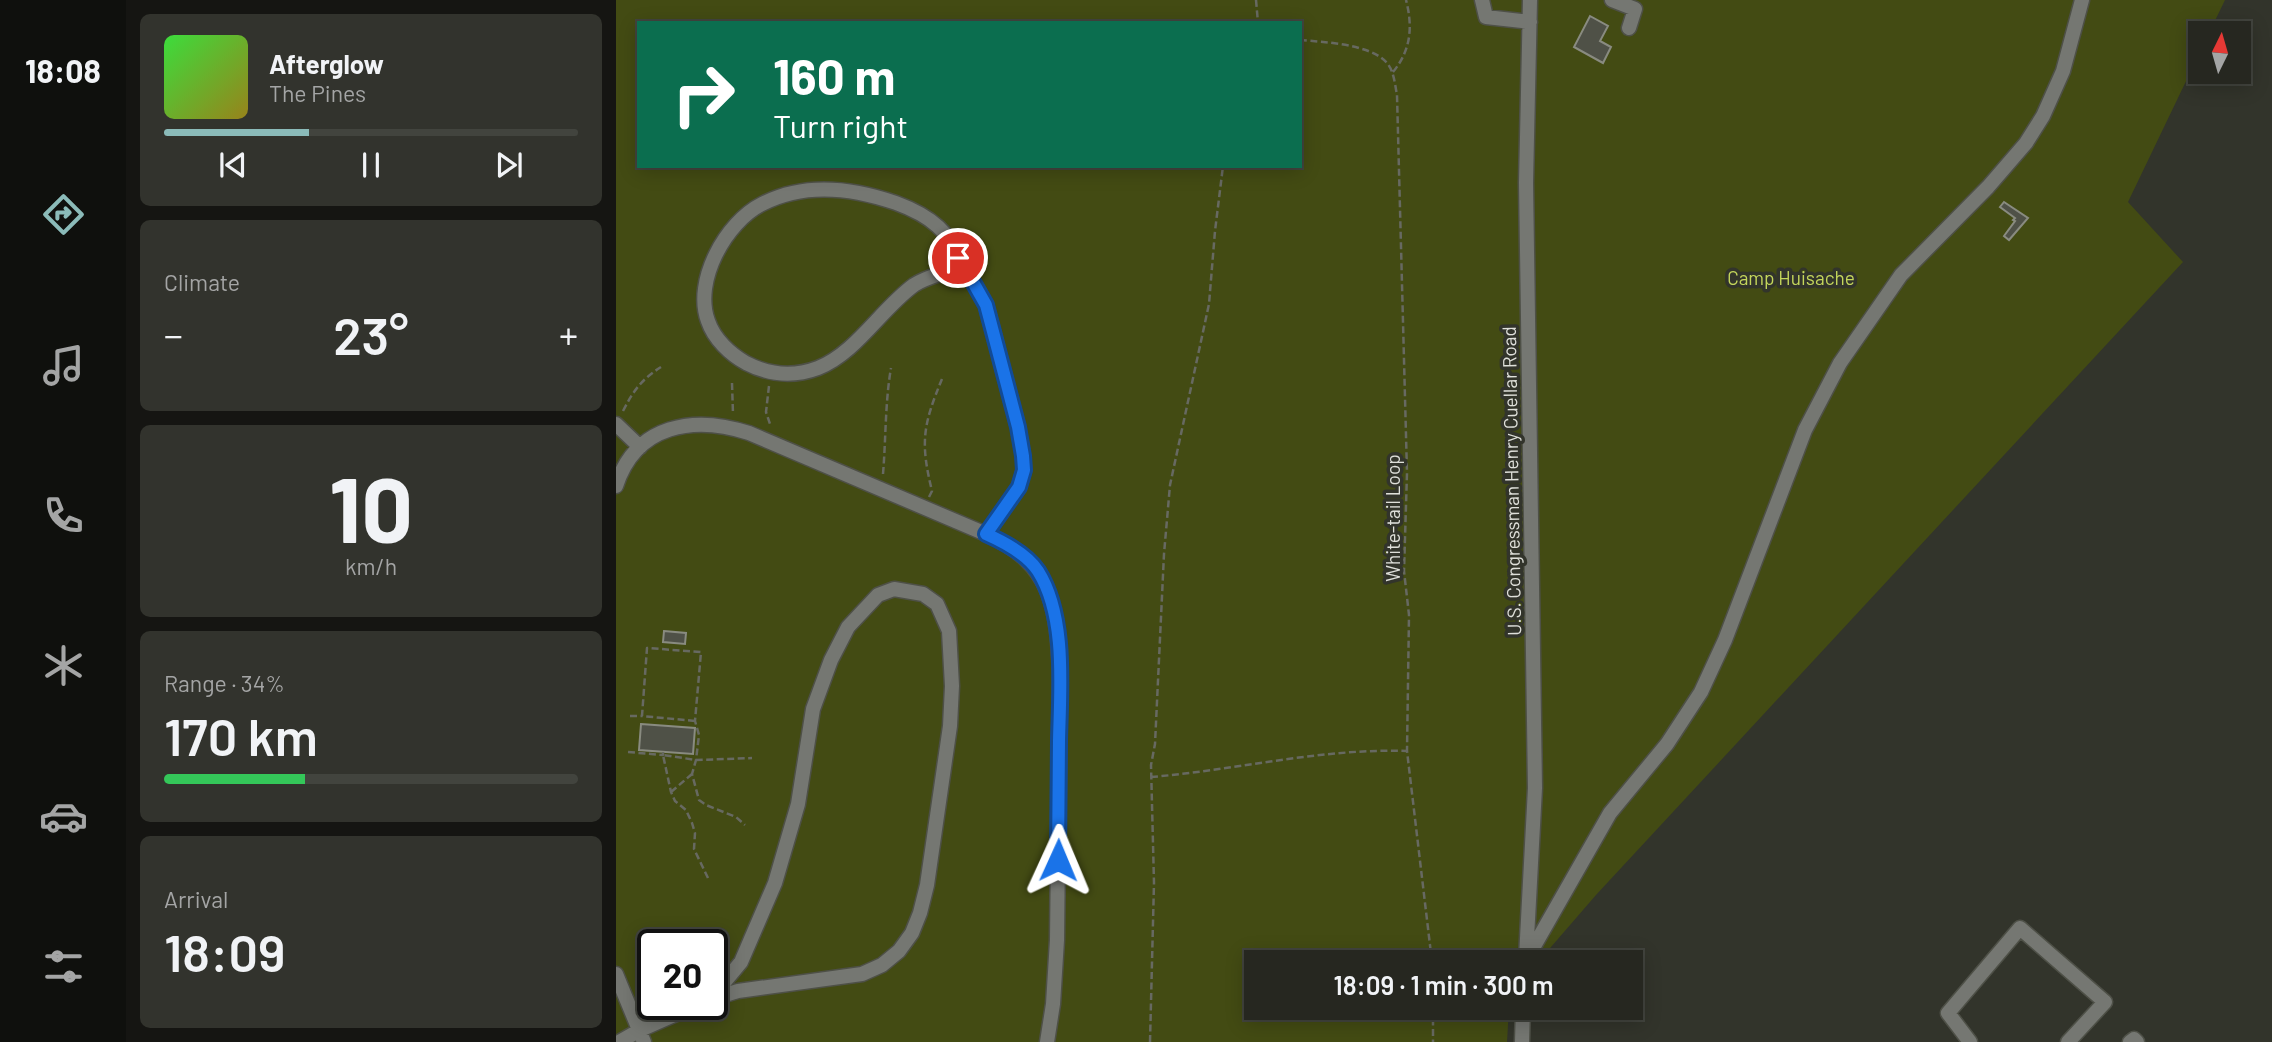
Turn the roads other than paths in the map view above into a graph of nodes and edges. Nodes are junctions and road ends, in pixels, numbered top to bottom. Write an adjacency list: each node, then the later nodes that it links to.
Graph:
1 (1482, 0): 5 (street)
2 (1530, 0): 5 (street, U.S. Congressman Henry Cuellar Road)
3 (1612, 0): 6 (street)
4 (2082, 0): 13 (street, U.S. Congressman Henry Cuellar Road)
5 (1530, 22): 12 (street, U.S. Congressman Henry Cuellar Road)
6 (1629, 28)
7 (958, 267): 7 (street); 11 (street)
8 (619, 420): 9 (street)
9 (640, 447): 10 (street); 11 (street)
10 (616, 486)
11 (986, 534): 20 (street)
12 (1526, 950)
13 (1532, 950)
14 (616, 974): 18 (street)
15 (712, 998): 15 (street)
16 (670, 1020): 18 (street)
17 (1522, 1020): 21 (street)
18 (642, 1036): 19 (street)
19 (619, 1042)
20 (1047, 1042)
21 (1521, 1042)
22 (1970, 1042): 23 (street)
23 (2068, 1042)
24 (2130, 1042): 25 (street)
25 (2137, 1042)

